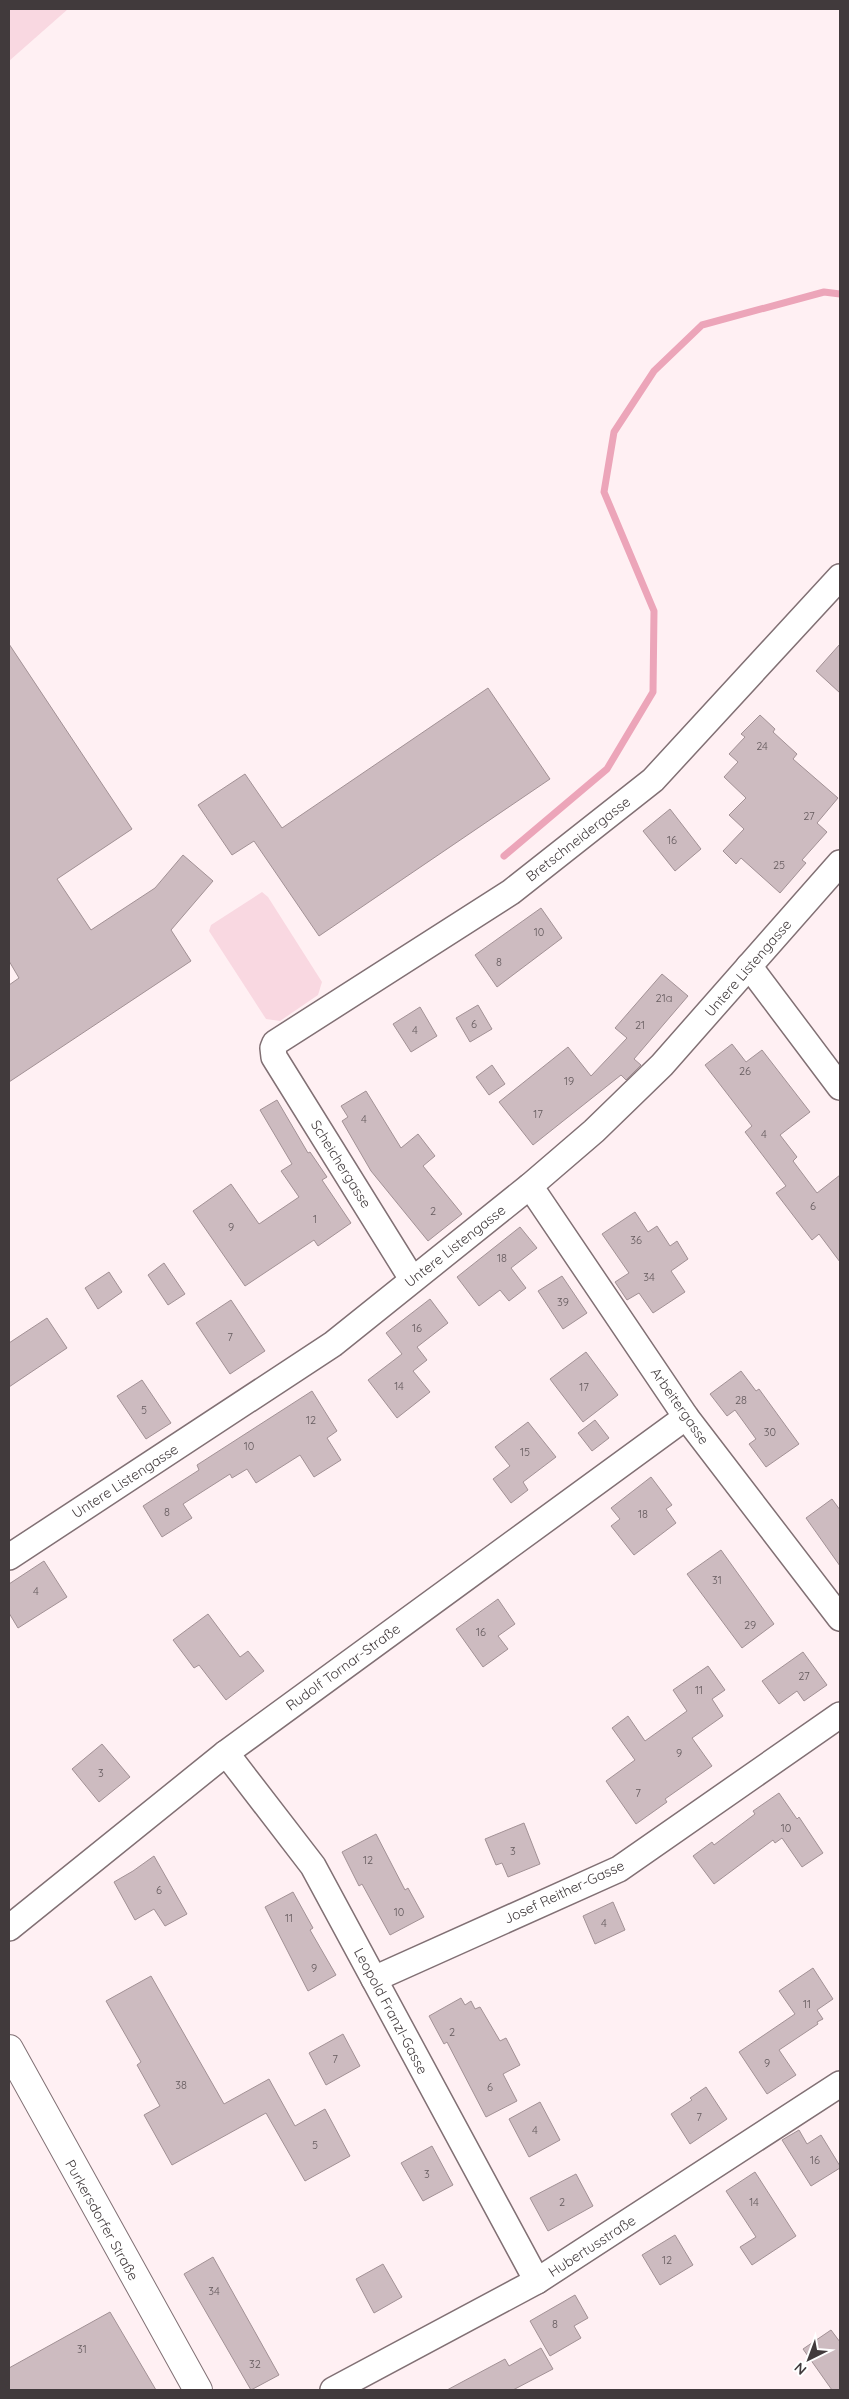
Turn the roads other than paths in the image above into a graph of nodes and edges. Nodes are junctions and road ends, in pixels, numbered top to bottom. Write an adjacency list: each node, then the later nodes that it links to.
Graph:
1 (840, 577): 4 (street, Bretschneidergasse)
2 (840, 863): 3 (street, Untere Listengasse)
3 (749, 966): 5 (street); 6 (street, Untere Listengasse)
4 (273, 1048): 7 (street, Scheichergasse)
5 (840, 1087)
6 (530, 1186): 7 (street, Untere Listengasse); 8 (street, Arbeitergasse)
7 (412, 1279): 9 (street, Untere Listengasse)
8 (686, 1417): 10 (street, Arbeitergasse); 12 (street, Rudolf Tornar-Straße)
9 (9, 1557)
10 (840, 1618)
11 (840, 1715): 14 (street, Josef Reither-Gasse)
12 (226, 1753): 13 (street, Rudolf Tornar-Straße); 14 (street, Leopold Franzl-Gasse)
13 (9, 1928)
14 (374, 1979): 17 (street, Leopold Franzl-Gasse)
15 (9, 2049): 18 (main road, Purkersdorfer Straße)
16 (840, 2084): 17 (street, Hubertusstraße)
17 (537, 2281): 19 (street, Hubertusstraße)
18 (198, 2390)
19 (333, 2390)

